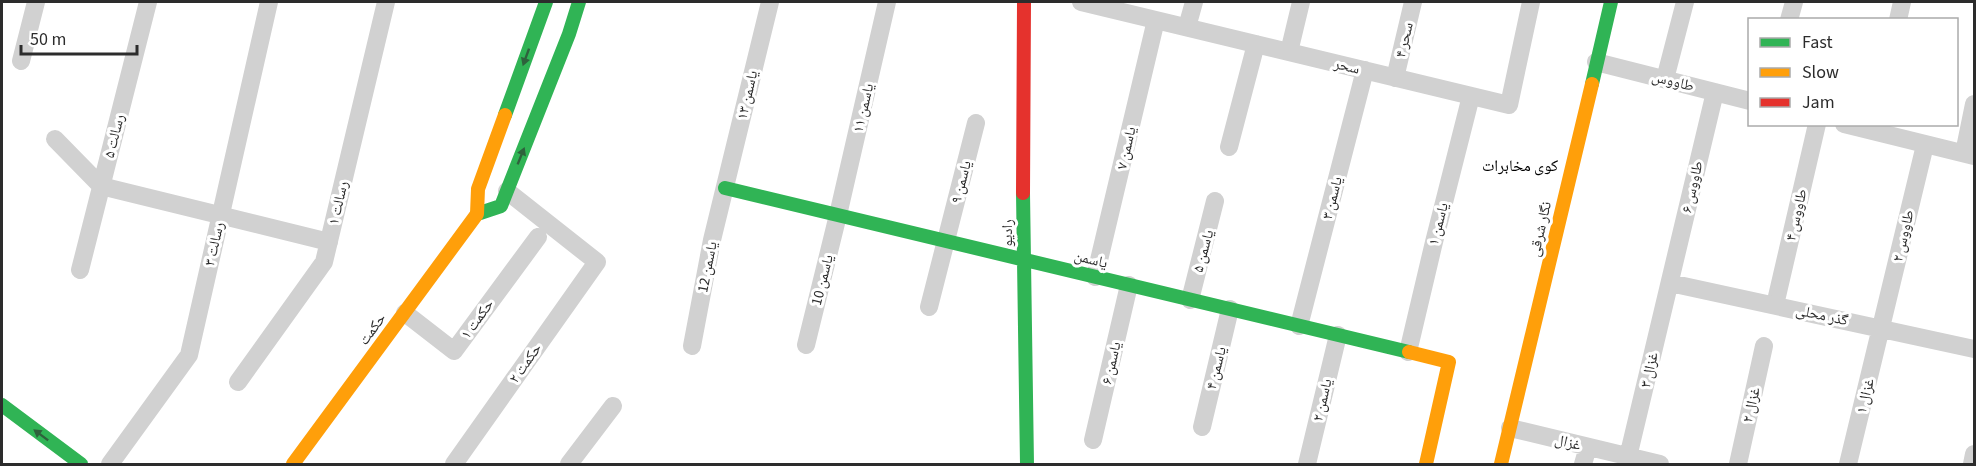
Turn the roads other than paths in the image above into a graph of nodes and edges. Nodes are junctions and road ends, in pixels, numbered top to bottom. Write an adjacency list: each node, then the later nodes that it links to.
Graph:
1 (36, 2): 25 (street)
2 (148, 2): 42 (street, رسالت ۵)
3 (269, 2): 48 (street, رسالت ۳)
4 (386, 2): 51 (street, رسالت ۱)
5 (546, 2): 46 (street, one-way to 46)
6 (579, 2): 44 (street, حکمت, one-way to 6)
7 (770, 2): 43 (street, یاسمن ۱۳)
8 (887, 2): 47 (street, یاسمن ۱۱)
9 (1024, 2): 52 (street, رادیو)
10 (1089, 2): 21 (street, سحر)
11 (1194, 2): 22 (street)
12 (1301, 2): 24 (street)
13 (1413, 2): 28 (street, سحر ۴)
14 (1531, 2): 31 (street, سحر)
15 (1611, 2): 26 (street, نگار شرقی)
16 (1685, 2): 29 (street)
17 (1794, 2): 19 (street)
18 (1902, 2): 20 (street)
19 (1790, 18)
20 (1898, 18)
21 (1156, 20): 22 (street, سحر); 54 (street, یاسمن ۷)
22 (1187, 27): 23 (street, سحر)
23 (1256, 44): 24 (street, سحر); 40 (street)
24 (1289, 52): 27 (street, سحر)
25 (21, 61)
26 (1596, 62): 29 (street, طاووس); 74 (street, نگار شرقی)
27 (1365, 70): 28 (street, سحر); 62 (street, یاسمن ۳)
28 (1395, 78): 31 (street, سحر)
29 (1665, 80): 30 (street, طاووس)
30 (1715, 92): 32 (street, طاووس); 55 (street, طاووس ۶)
31 (1471, 96): 69 (street, یاسمن ۱)
32 (1748, 101)
33 (1974, 104): 41 (street)
34 (976, 123): 50 (street, یاسمن ۹)
35 (1817, 126): 58 (street, طاووس ۴)
36 (1859, 126): 37 (street)
37 (1874, 128): 39 (street)
38 (55, 139): 42 (street)
39 (1924, 145): 41 (street); 63 (street, طاووس ۲)
40 (1229, 147)
41 (1969, 155)
42 (101, 186): 48 (street); 53 (street, رسالت ۵)
43 (725, 188): 47 (street, یاسمن); 66 (street, یاسمن 12)
44 (507, 191): 46 (street, حکمت); 82 (street, حکمت ۲)
45 (1215, 201): 57 (street, یاسمن ۵)
46 (477, 214): 61 (street, حکمت)
47 (838, 215): 50 (street, یاسمن); 65 (street, یاسمن 10)
48 (220, 216): 51 (street); 80 (street, رسالت ۳)
49 (538, 237): 61 (street, حکمت ۱)
50 (946, 241): 52 (street, یاسمن); 59 (street, یاسمن ۹)
51 (329, 242): 70 (street, رسالت ۱)
52 (1023, 260): 54 (street, یاسمن); 84 (street, رادیو)
53 (80, 270)
54 (1095, 277): 56 (street, یاسمن)
55 (1670, 283): 58 (street, گذر محلی); 78 (street, غزال ۳)
56 (1129, 285): 57 (street, یاسمن); 75 (street, یاسمن ۶)
57 (1190, 300): 60 (street, یاسمن)
58 (1775, 305): 63 (street, گذر محلی)
59 (929, 307)
60 (1230, 309): 62 (street, یاسمن); 73 (street, یاسمن ۴)
61 (405, 312): 81 (street, حکمت)
62 (1299, 326): 64 (street, یاسمن)
63 (1882, 328): 68 (street, گذر محلی); 90 (street, غزال ۱)
64 (1338, 335): 69 (street, یاسمن); 85 (street, یاسمن ۲)
65 (806, 345)
66 (692, 346)
67 (1764, 346): 89 (street, غزال ۲)
68 (1974, 349)
69 (1408, 352): 86 (street, یاسمن)
70 (238, 382)
71 (2, 405): 79 (street, one-way to 71)
72 (613, 406): 83 (street)
73 (1202, 427)
74 (1510, 428): 77 (street, غزال); 87 (street, نگار شرقی)
75 (1093, 440)
76 (1974, 454): 91 (street)
77 (1585, 456): 78 (street, غزال)
78 (1628, 457): 88 (street, غزال)
79 (81, 465)
80 (110, 465)
81 (293, 465)
82 (454, 465)
83 (569, 465)
84 (1027, 465)
85 (1307, 465)
86 (1426, 465)
87 (1501, 465)
88 (1660, 465)
89 (1737, 465)
90 (1848, 465)
91 (1972, 465)

